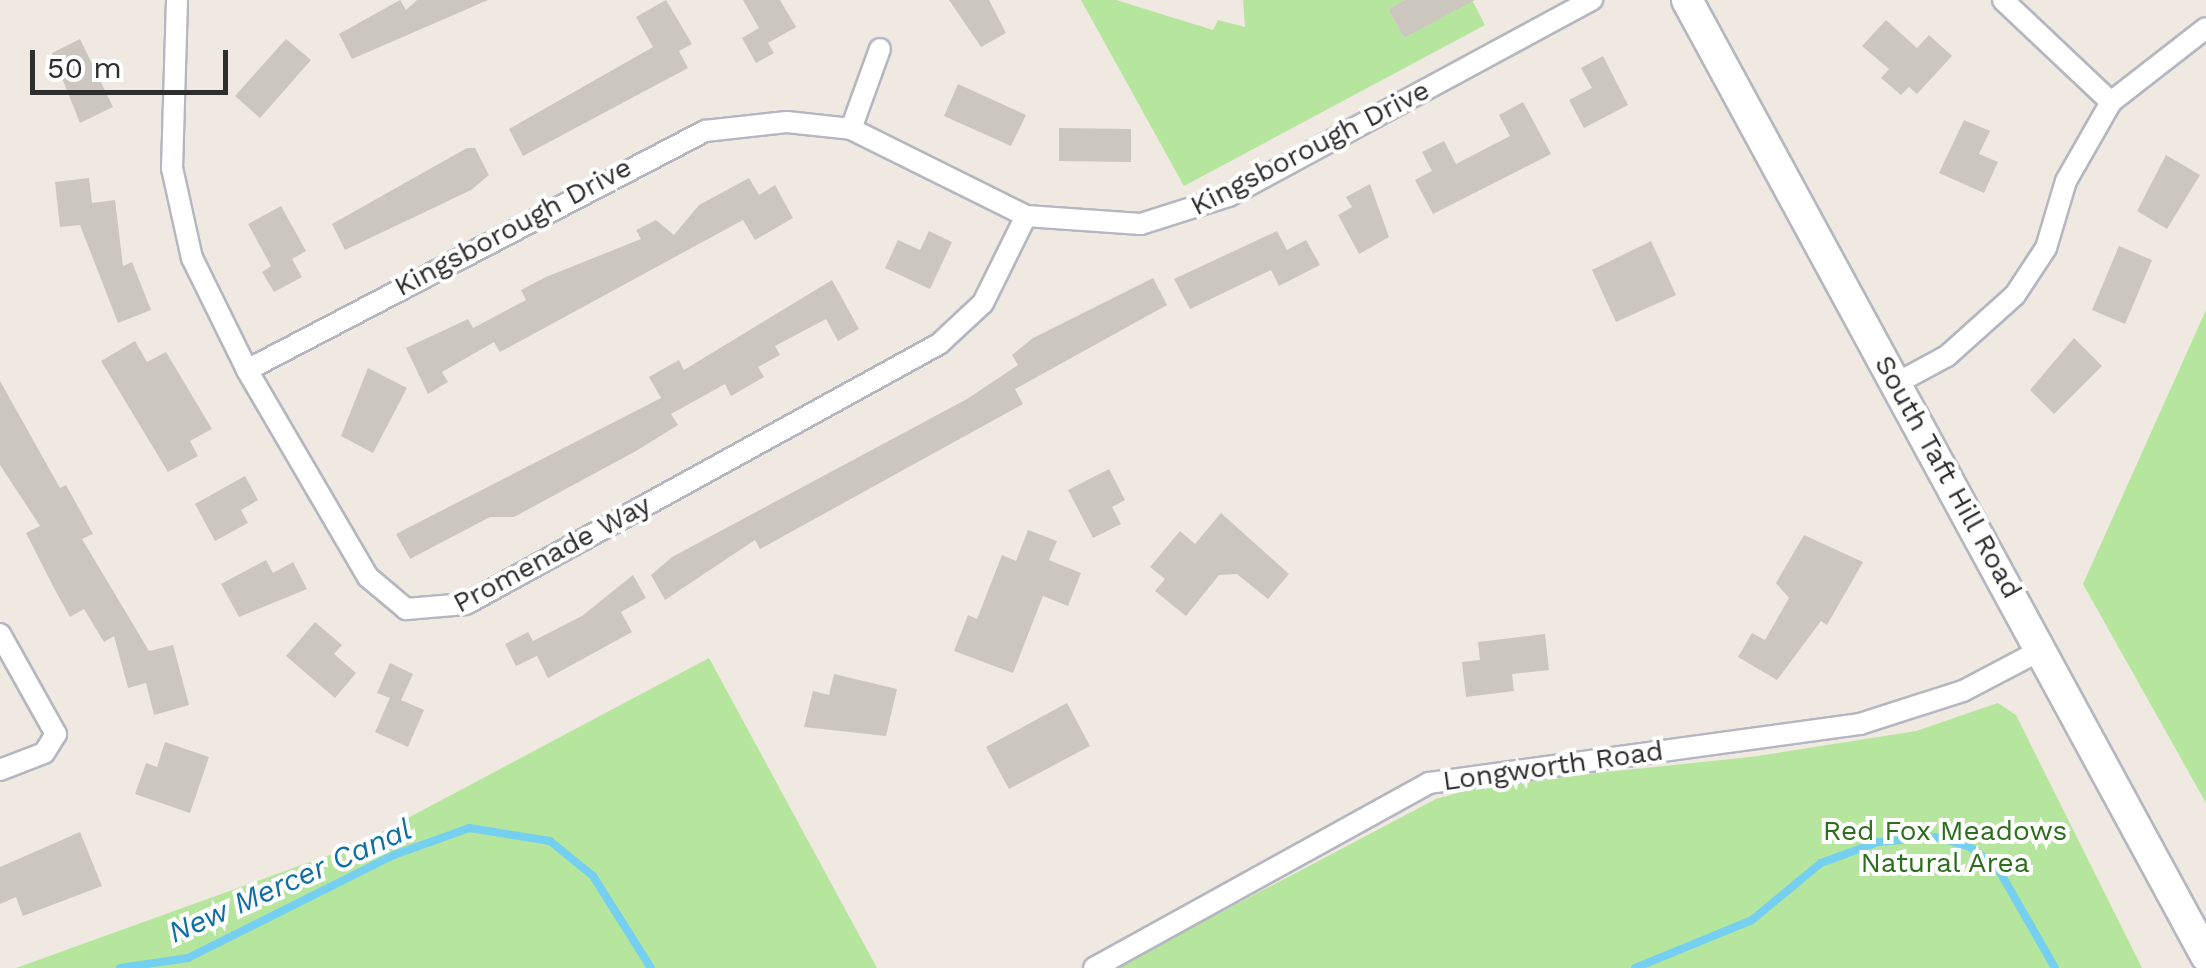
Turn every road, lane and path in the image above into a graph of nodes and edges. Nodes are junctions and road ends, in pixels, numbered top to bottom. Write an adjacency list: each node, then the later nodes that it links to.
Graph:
1 (177, 0): 10 (street, Promenade Way)
2 (1592, 0): 9 (street, Kingsborough Drive)
3 (1686, 0): 11 (main road, South Taft Hill Road)
4 (2003, 0): 7 (street)
5 (2206, 28): 7 (street)
6 (880, 48): 8 (street)
7 (2111, 102): 11 (street)
8 (851, 129): 9 (street, Kingsborough Drive); 10 (street, Kingsborough Drive)
9 (1026, 216): 10 (street, Promenade Way)
10 (247, 370)
11 (1897, 383): 13 (main road, South Taft Hill Road)
12 (0, 634): 14 (street)
13 (2042, 649): 15 (main road, South Taft Hill Road); 16 (street, Longworth Road)
14 (0, 770)
15 (2206, 956)
16 (1094, 968)

